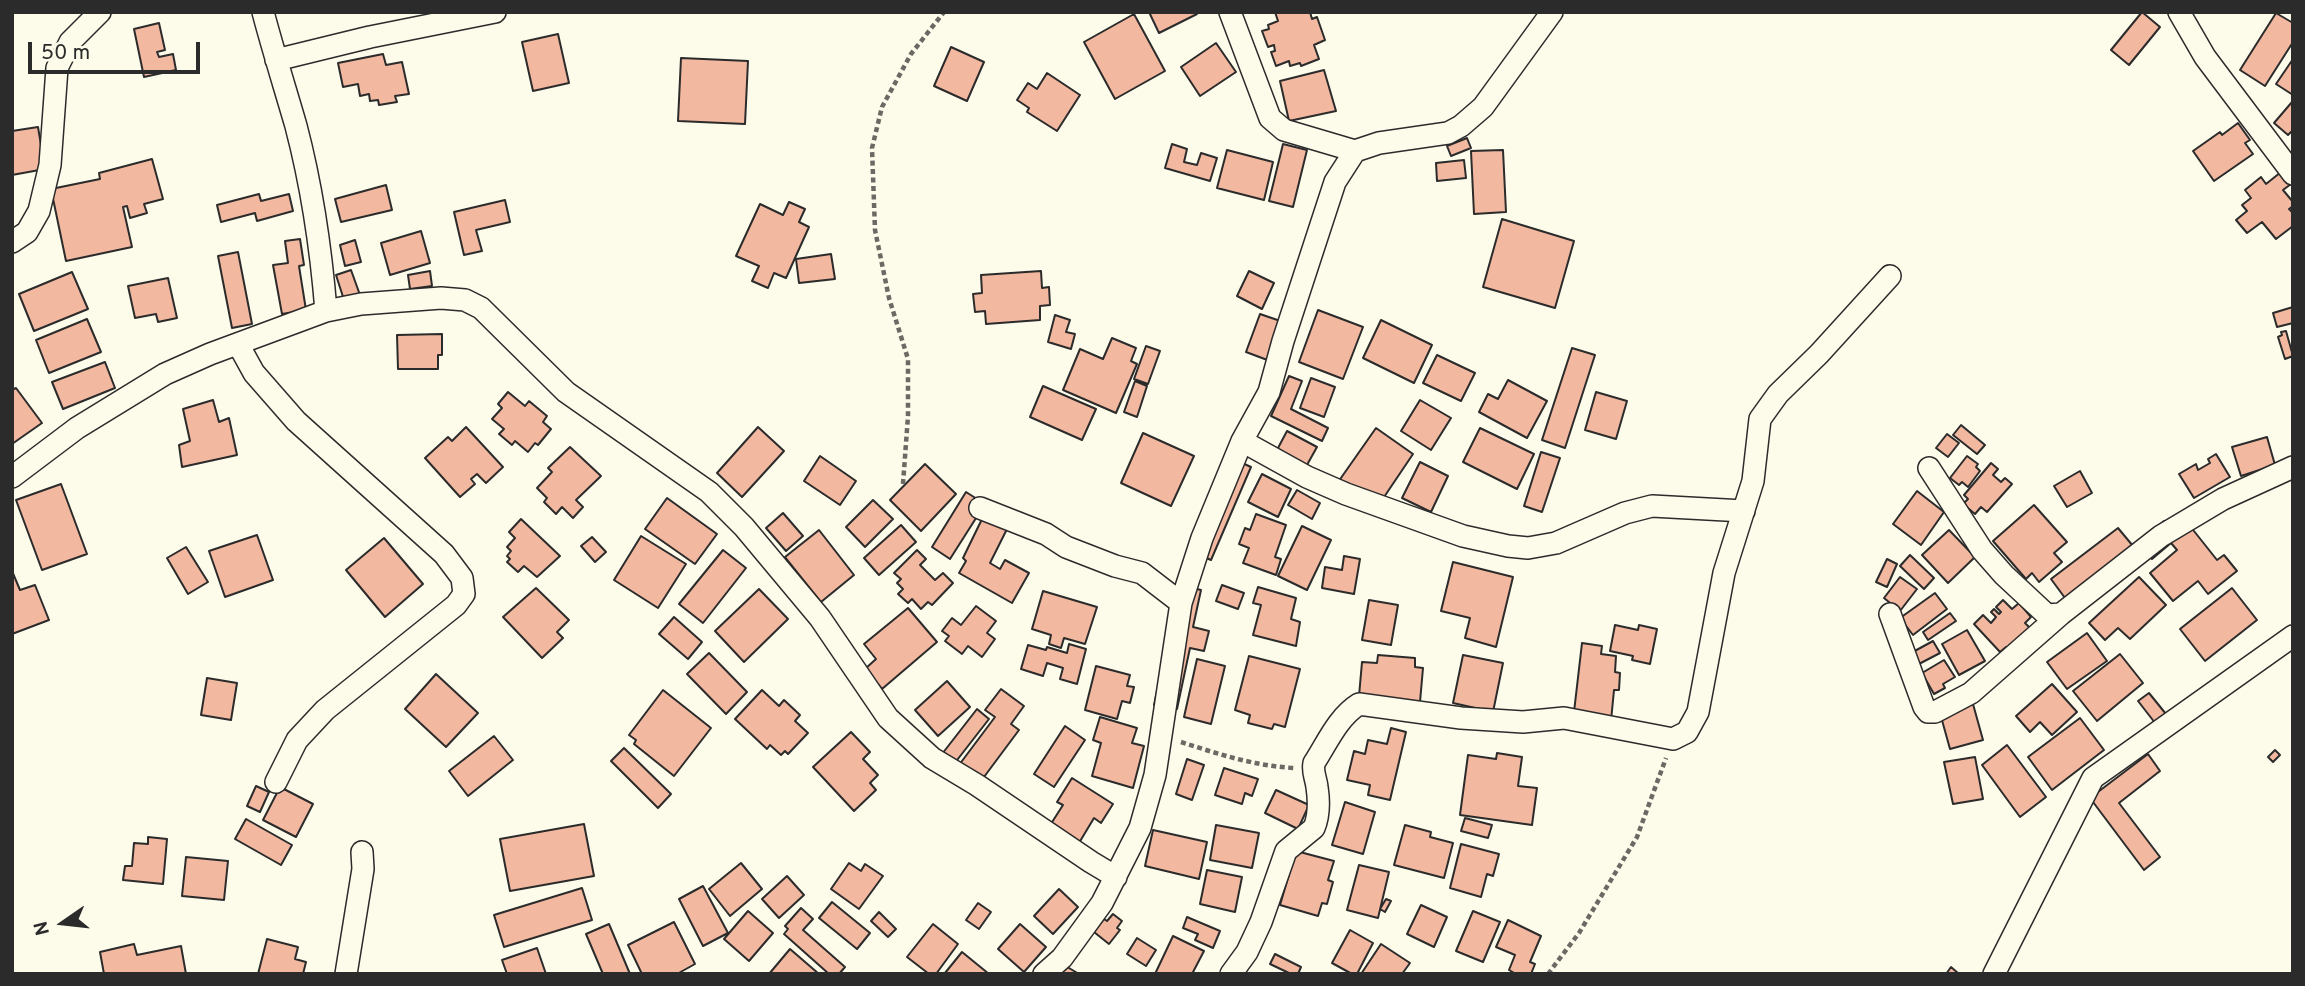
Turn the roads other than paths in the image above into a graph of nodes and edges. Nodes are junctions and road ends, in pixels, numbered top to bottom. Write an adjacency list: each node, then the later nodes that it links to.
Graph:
1 (100, 12): 10 (street)
2 (263, 12): 7 (street)
3 (495, 12): 7 (street)
4 (1230, 12): 8 (street)
5 (1552, 12): 8 (street)
6 (2179, 12): 9 (street)
7 (276, 60): 12 (street)
8 (1355, 151): 14 (street)
9 (2293, 173)
10 (12, 242)
11 (1890, 276): 19 (street)
12 (326, 311): 13 (street); 26 (street)
13 (238, 344): 17 (street); 24 (street)
14 (1242, 442): 19 (street); 20 (street)
15 (2293, 467): 22 (street)
16 (1929, 468): 22 (street)
17 (12, 477)
18 (981, 508): 20 (street)
19 (1744, 511): 29 (street)
20 (1181, 603): 26 (street)
21 (1890, 614): 22 (street)
22 (2061, 614)
23 (2293, 636): 30 (street)
24 (276, 782)
25 (362, 852): 27 (street)
26 (1116, 877): 28 (street)
27 (346, 974)
28 (1044, 974)
29 (1231, 974)
30 (1994, 974)

